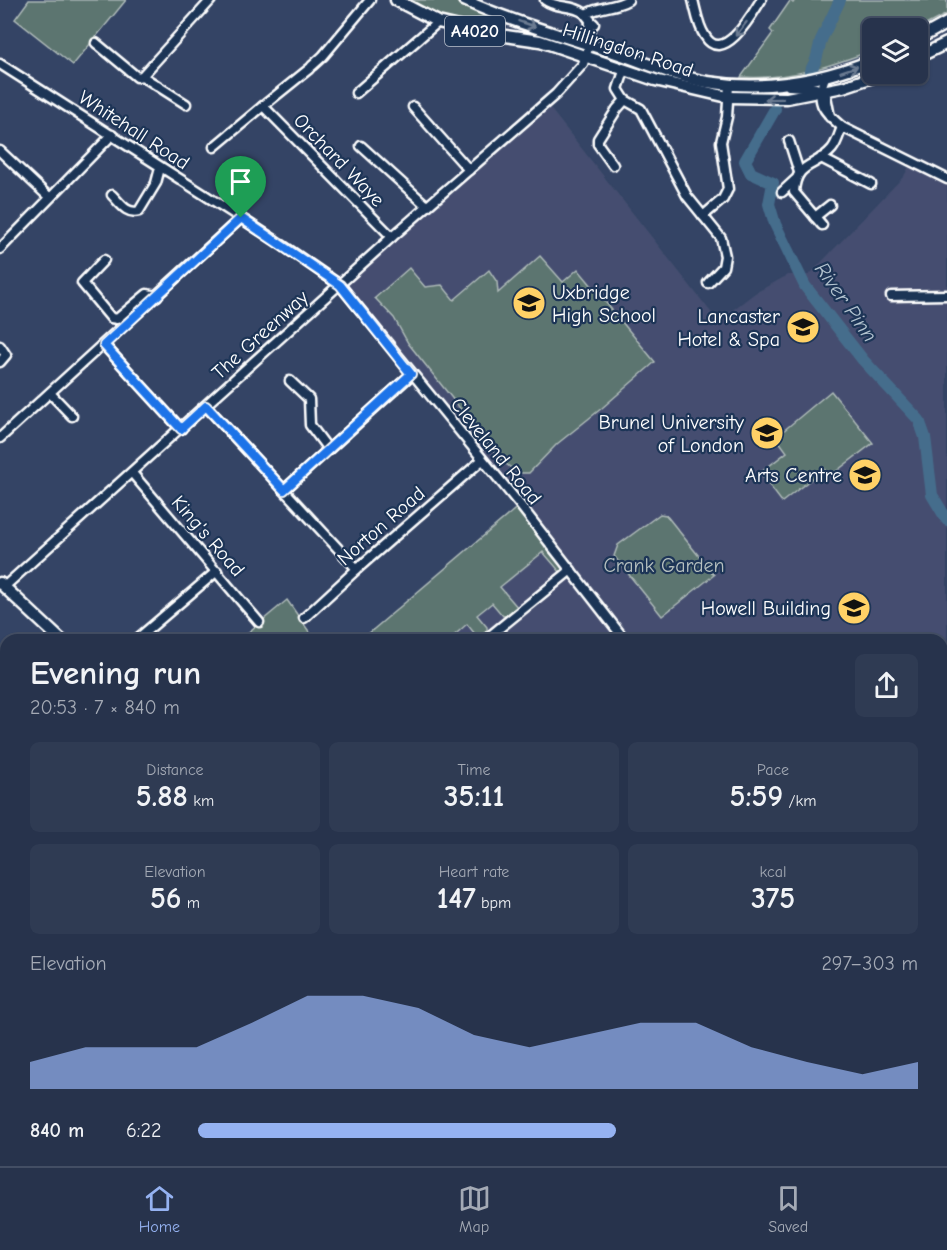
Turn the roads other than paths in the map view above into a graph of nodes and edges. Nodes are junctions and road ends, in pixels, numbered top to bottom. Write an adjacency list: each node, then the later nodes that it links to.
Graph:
1 (211, 0): 22 (street)
2 (370, 0): 32 (street, Orchard Waye)
3 (396, 0): 11 (main road, Hillingdon Road / A4020)
4 (464, 0): 9 (main road, Hillingdon Road / A4020)
5 (545, 0): 10 (street)
6 (628, 0): 10 (street)
7 (693, 0): 8 (street, one-way to 7)
8 (761, 0)
9 (483, 9): 13 (main road, A4020); 17 (main road, Hillingdon Road / A4020, one-way to 17)
10 (588, 17): 17 (street)
11 (438, 22): 13 (main road, Hillingdon Road / A4020); 27 (street)
12 (947, 23): 14 (main road)
13 (485, 33): 17 (main road, Hillingdon Road / A4020)
14 (928, 33)
15 (96, 43): 22 (street)
16 (947, 43): 18 (main road)
17 (588, 46): 21 (main road, Hillingdon Road / A4020); 26 (main road, Hillingdon Road / A4020); 43 (street, The Greenway)
18 (928, 52)
19 (0, 64): 35 (street, Whitehall Road)
20 (862, 64): 23 (main road, A4020, one-way to 20)
21 (624, 71): 29 (main road, Hillingdon Road / A4020); 30 (street)
22 (142, 76): 31 (street)
23 (825, 76): 25 (main road, A4020); 28 (street)
24 (862, 81): 28 (main road, A4020)
25 (782, 84): 26 (main road, Hillingdon Road / A4020); 28 (street)
26 (729, 85): 29 (street)
27 (356, 93)
28 (820, 93): 29 (main road, Hillingdon Road / A4020, one-way to 29); 34 (street)
29 (728, 97): 52 (street)
30 (625, 100): 41 (street); 52 (street)
31 (186, 104)
32 (263, 106): 38 (street, Orchard Waye); 56 (street, Orchard Waye)
33 (413, 107): 43 (street)
34 (842, 127): 40 (street); 45 (street)
35 (112, 135): 42 (street, Whitehall Road); 49 (street)
36 (789, 141): 44 (street)
37 (362, 146): 51 (street)
38 (214, 147)
39 (0, 151): 49 (street)
40 (821, 158): 44 (street); 46 (street)
41 (613, 165)
42 (160, 168): 48 (street); 54 (street, Whitehall Road)
43 (469, 170): 51 (street, The Greenway)
44 (797, 176): 47 (street); 53 (street)
45 (947, 179)
46 (871, 184)
47 (782, 192)
48 (112, 195)
49 (49, 197): 57 (street)
50 (830, 205): 53 (street)
51 (427, 206): 56 (street, The Greenway)
52 (703, 216): 59 (street)
53 (815, 217): 55 (street)
54 (241, 218): 60 (street, Whitehall Road); 62 (street)
55 (822, 225)
56 (392, 237): 60 (street, The Greenway)
57 (0, 249)
58 (104, 260): 62 (street)
59 (708, 283)
60 (340, 285): 67 (street, Cleveland Road); 70 (street, The Greenway)
61 (947, 295): 63 (street)
62 (157, 296): 64 (street)
63 (891, 296)
64 (104, 345): 69 (street); 72 (street)
65 (0, 346): 66 (street)
66 (0, 362)
67 (411, 374): 74 (street); 75 (street, Cleveland Road)
68 (290, 381): 74 (street)
69 (50, 393): 71 (street); 73 (street)
70 (206, 406): 72 (street, The Greenway); 77 (street)
71 (72, 416)
72 (181, 429): 76 (street, The Greenway)
73 (2, 432)
74 (328, 449): 77 (street)
75 (482, 460): 78 (street, Norton Road); 79 (street, Cleveland Road)
76 (132, 473): 80 (street, King's Road); 81 (street, The Greenway)
77 (284, 490): 78 (street)
78 (357, 569): 82 (street, Norton Road)
79 (571, 570): 86 (street); 87 (street, Cleveland Road)
80 (217, 571): 83 (street, King's Road); 85 (street)
81 (2, 585): 84 (main road)
82 (304, 618)
83 (259, 622)
84 (52, 634)
85 (143, 634)
86 (492, 634)
87 (620, 634)

